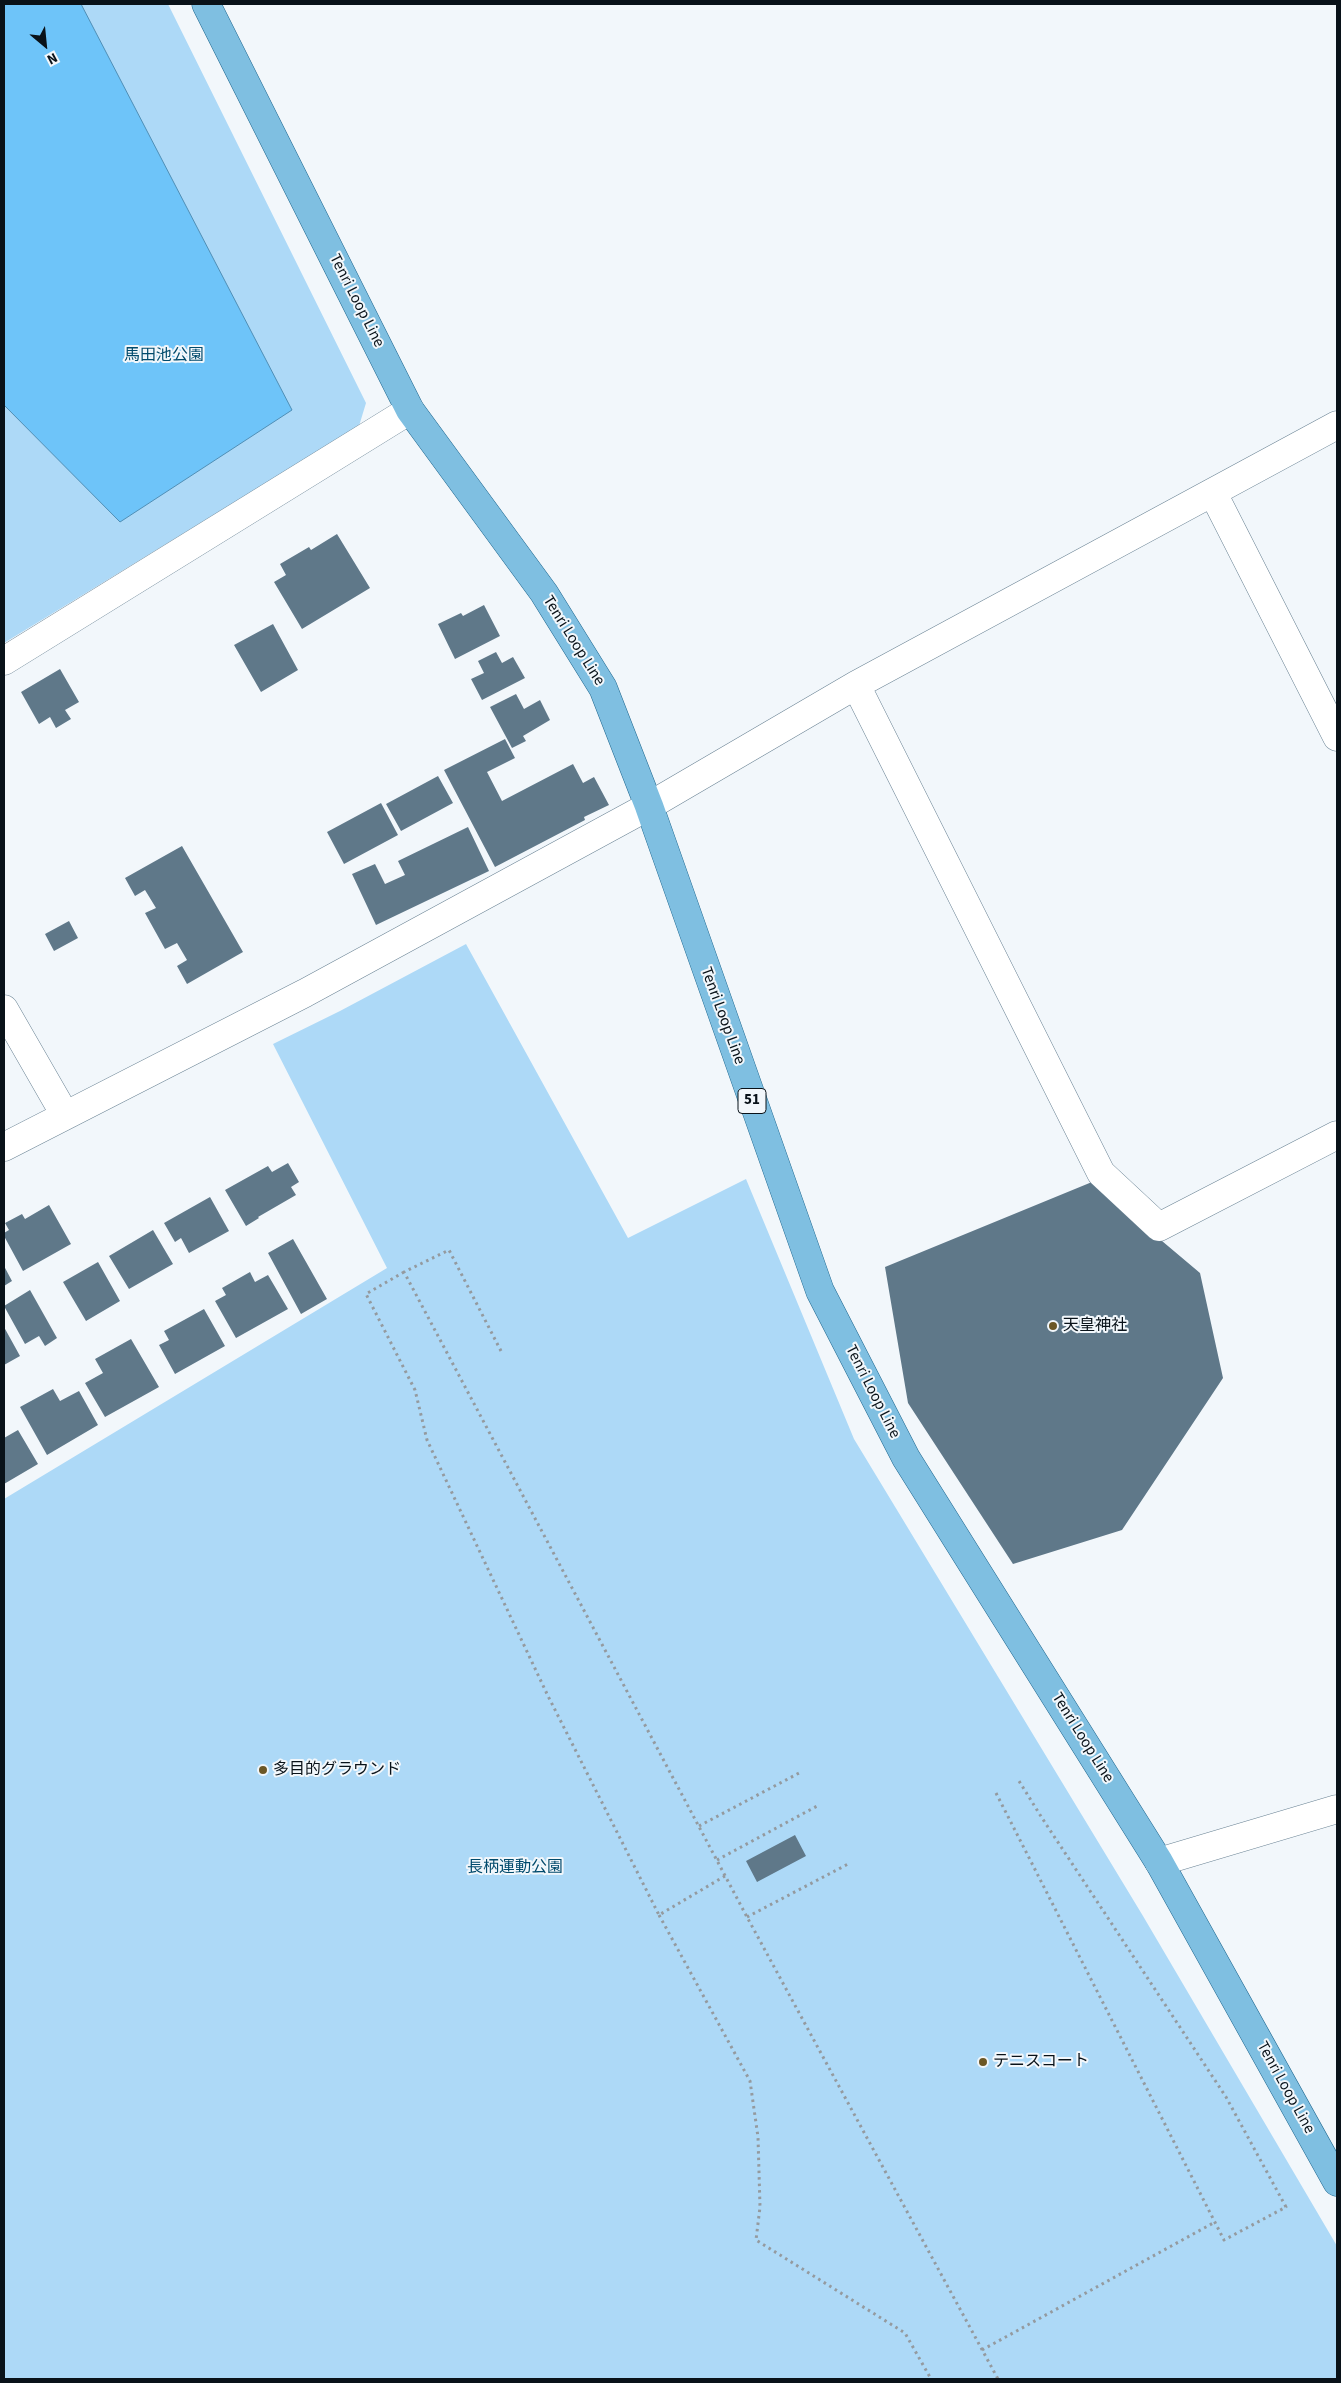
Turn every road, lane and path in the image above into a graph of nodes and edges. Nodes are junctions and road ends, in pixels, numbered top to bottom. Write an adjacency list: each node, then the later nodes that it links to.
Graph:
1 (206, 4): 2 (main road, Tenri Loop Line / 51)
2 (410, 410): 5 (street); 8 (main road, Tenri Loop Line / 51)
3 (1337, 425): 4 (street)
4 (1213, 493): 6 (street); 7 (street)
5 (4, 661)
6 (856, 685): 8 (street); 11 (street)
7 (1337, 737)
8 (649, 806): 10 (street); 22 (main road, Tenri Loop Line / 51)
9 (4, 1009): 10 (street)
10 (65, 1116): 12 (street)
11 (1337, 1135)
12 (4, 1146)
13 (404, 1272): 14 (path); 20 (path); 25 (path)
14 (501, 1351)
15 (801, 1772): 20 (path)
16 (1019, 1781): 28 (path)
17 (996, 1793): 28 (path)
18 (819, 1804): 21 (path)
19 (1337, 1810): 22 (street)
20 (699, 1826): 21 (path)
21 (716, 1860): 24 (path)
22 (1159, 1862): 27 (main road, Tenri Loop Line / 51)
23 (850, 1863): 26 (path)
24 (725, 1876): 25 (path); 26 (path)
25 (659, 1915): 30 (path)
26 (747, 1917): 29 (path)
27 (1337, 2182)
28 (1215, 2222): 29 (path)
29 (982, 2350): 31 (path)
30 (931, 2379)
31 (998, 2379)

